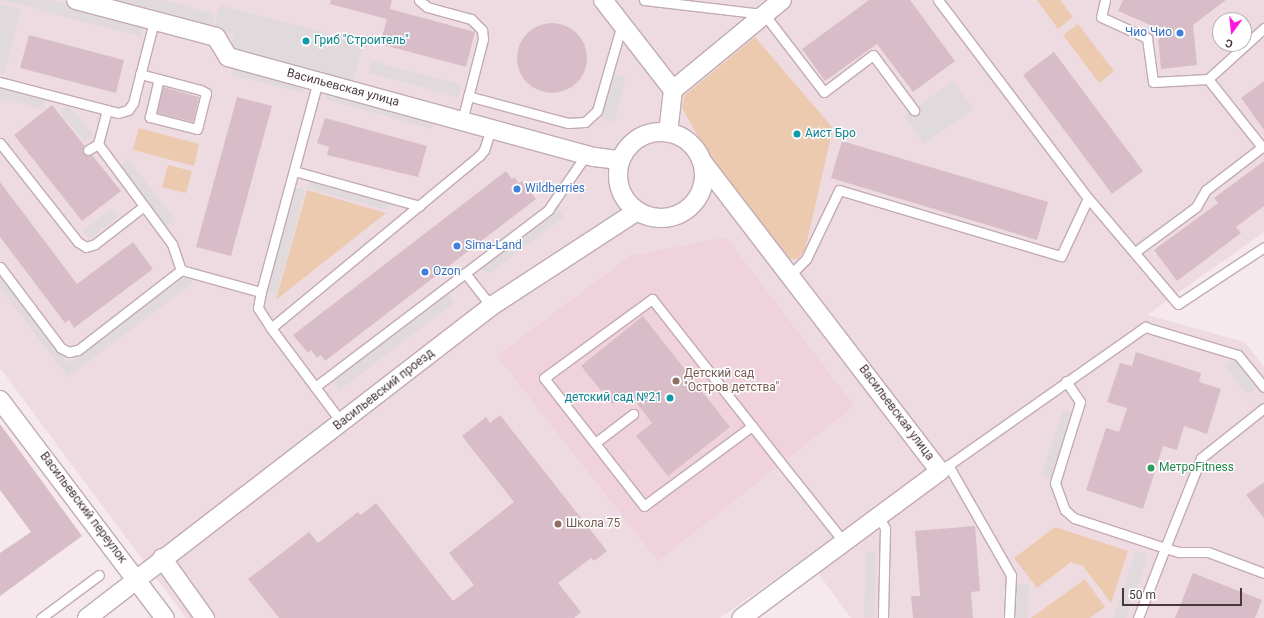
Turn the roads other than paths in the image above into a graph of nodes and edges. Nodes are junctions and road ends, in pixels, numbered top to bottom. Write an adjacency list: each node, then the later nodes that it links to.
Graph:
1 (76, 0): 8 (street, Васильевская улица)
2 (419, 0): 19 (lane)
3 (603, 0): 11 (street)
4 (644, 0): 9 (lane)
5 (782, 0): 9 (street)
6 (938, 0): 32 (lane)
7 (1105, 0): 15 (lane)
8 (100, 3): 10 (street, Васильевская улица)
9 (764, 14): 18 (street); 21 (lane)
10 (154, 21): 13 (lane); 16 (street, Васильевская улица)
11 (622, 24): 18 (street); 19 (lane)
12 (1264, 28): 15 (lane)
13 (140, 74): 14 (lane); 20 (lane)
14 (159, 79): 14 (lane)
15 (1208, 79): 37 (lane)
16 (318, 81): 22 (street, Васильевская улица); 31 (lane)
17 (0, 82): 20 (lane)
18 (673, 90): 24 (street)
19 (468, 96): 22 (lane)
20 (107, 110): 26 (lane)
21 (914, 110)
22 (462, 121): 23 (street, Васильевская улица)
23 (491, 129): 28 (street, Васильевская улица); 34 (lane)
24 (668, 133): 29 (street); 30 (street)
25 (0, 143): 33 (lane)
26 (98, 144): 27 (lane); 33 (lane)
27 (88, 150)
28 (586, 155): 29 (street, Васильевская улица); 40 (lane)
29 (620, 160): 35 (street)
30 (701, 160): 35 (street); 41 (street, Васильевская улица)
31 (294, 171): 34 (lane); 42 (lane)
32 (1088, 198): 37 (lane); 41 (lane)
33 (144, 206): 39 (lane)
34 (418, 206): 44 (lane)
35 (637, 212): 43 (street, Васильевский проезд)
36 (1264, 247): 37 (lane)
37 (1135, 252)
38 (0, 267): 39 (lane)
39 (181, 270): 42 (lane)
40 (466, 273): 43 (lane); 47 (lane)
41 (790, 274): 54 (street, Васильевская улица)
42 (261, 292): 44 (lane)
43 (491, 306): 51 (street, Васильевский проезд)
44 (271, 328): 47 (lane)
45 (1066, 382): 46 (lane); 54 (lane); 57 (lane)
46 (1264, 386)
47 (315, 387): 51 (lane)
48 (0, 400): 61 (street, Васильевский переулок)
49 (1264, 408): 57 (lane)
50 (633, 414): 53 (lane)
51 (342, 423): 58 (street, Васильевский проезд)
52 (752, 426): 53 (lane); 53 (lane); 56 (lane)
53 (595, 443)
54 (944, 468): 55 (street, Васильевская улица); 68 (lane)
55 (878, 516): 56 (street, Васильевская улица); 67 (lane)
56 (843, 541): 66 (street, Васильевская улица)
57 (1165, 548): 59 (lane); 69 (lane)
58 (162, 558): 61 (street, Васильевский проезд); 65 (street)
59 (1264, 573)
60 (99, 575): 62 (lane)
61 (137, 578): 63 (street, Васильевский проезд); 64 (street, Васильевский переулок)
62 (41, 618)
63 (87, 618)
64 (165, 618)
65 (205, 618)
66 (741, 618)
67 (883, 618)
68 (1009, 618)
69 (1138, 618)

